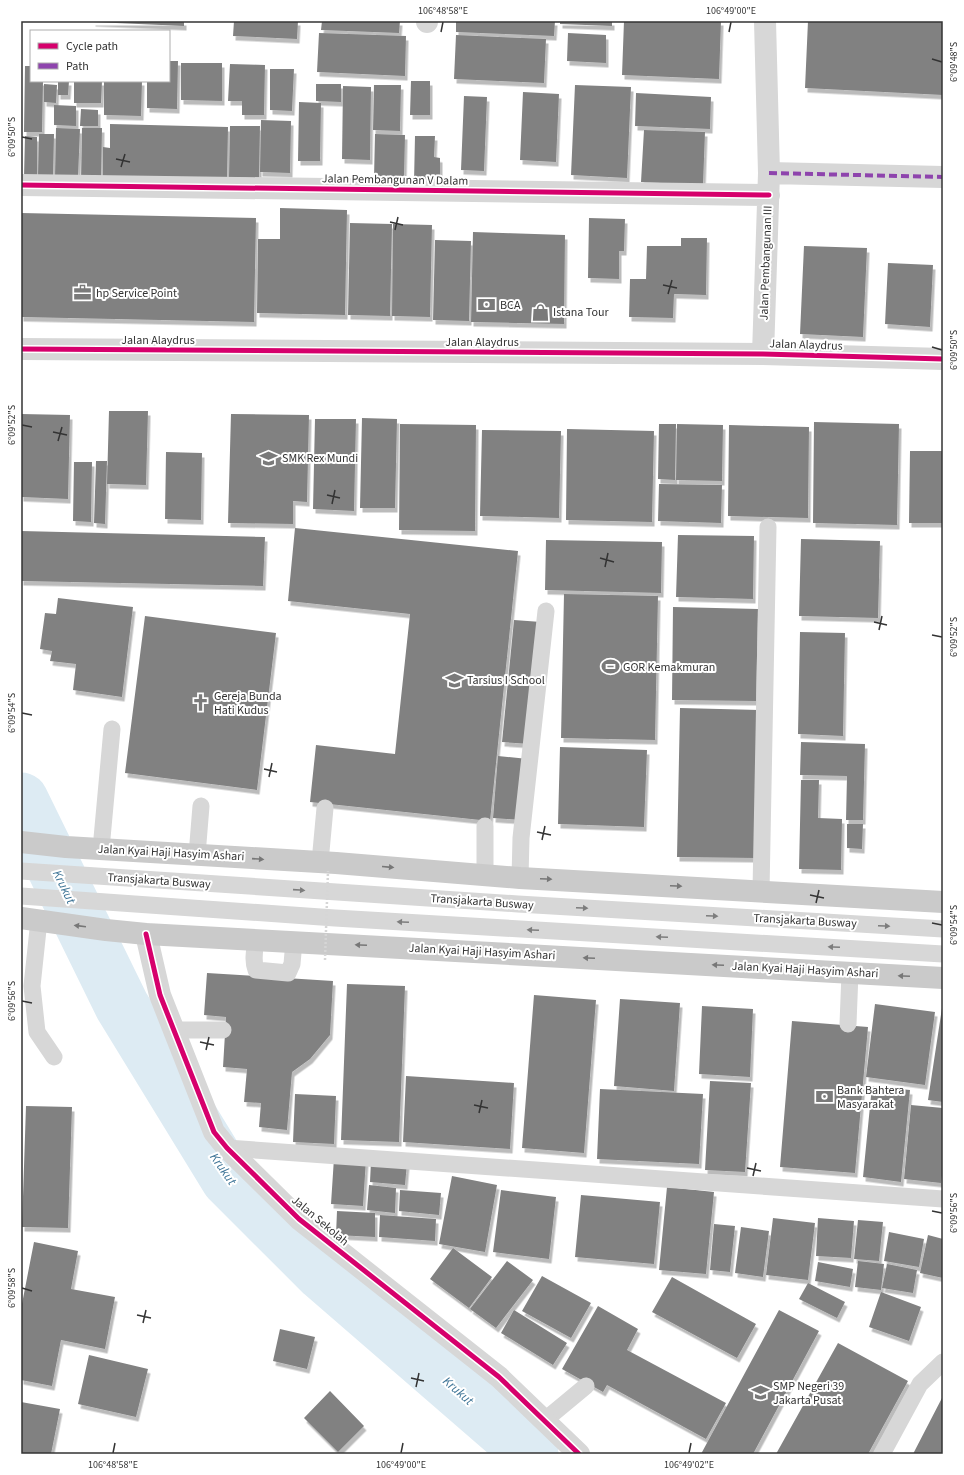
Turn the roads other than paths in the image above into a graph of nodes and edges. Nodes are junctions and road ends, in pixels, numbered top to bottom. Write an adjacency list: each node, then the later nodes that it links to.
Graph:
1 (765, 21): 2 (street, Jalan Pembangunan III)
2 (769, 173): 3 (street); 5 (street, Jalan Pembangunan III)
3 (943, 177)
4 (21, 185): 5 (street, Jalan Pembangunan V Dalam)
5 (769, 195): 7 (street, Jalan Pembangunan III)
6 (21, 349): 7 (street, Jalan Alaydrus)
7 (764, 354): 8 (street, Jalan Alaydrus)
8 (943, 359)
9 (768, 526): 22 (lane)
10 (546, 611): 21 (lane)
11 (112, 729): 16 (lane)
12 (201, 806): 17 (lane)
13 (325, 808): 18 (lane)
14 (484, 826): 20 (lane)
15 (23, 843): 16 (main road, Jalan Kyai Haji Hasyim Ashari)
16 (101, 849): 17 (main road, Jalan Kyai Haji Hasyim Ashari)
17 (197, 855): 18 (main road, Jalan Kyai Haji Hasyim Ashari, one-way to 18)
18 (324, 866): 20 (main road, Jalan Kyai Haji Hasyim Ashari, one-way to 20)
19 (27, 871): 26 (lane, Transjakarta Busway, one-way to 26)
20 (485, 875): 21 (main road, Jalan Kyai Haji Hasyim Ashari)
21 (520, 878): 22 (main road, Jalan Kyai Haji Hasyim Ashari, one-way to 22)
22 (761, 891): 24 (main road, Jalan Kyai Haji Hasyim Ashari)
23 (21, 896): 30 (lane, Transjakarta Busway, one-way to 23)
24 (943, 902)
25 (38, 920): 27 (main road, Jalan Kyai Haji Hasyim Ashari, one-way to 25); 36 (lane)
26 (943, 929)
27 (146, 934): 28 (main road, Jalan Kyai Haji Hasyim Ashari); 34 (street, Jalan Sekolah)
28 (256, 939): 29 (main road, Jalan Kyai Haji Hasyim Ashari); 29 (lane)
29 (294, 941): 31 (main road, Jalan Kyai Haji Hasyim Ashari, one-way to 29)
30 (943, 954)
31 (850, 973): 32 (main road, Jalan Kyai Haji Hasyim Ashari, one-way to 31); 33 (lane)
32 (943, 978)
33 (848, 1024)
34 (174, 1030): 35 (lane); 37 (street, Jalan Sekolah)
35 (223, 1030)
36 (54, 1057)
37 (227, 1148): 38 (lane); 41 (street, Jalan Sekolah)
38 (943, 1199)
39 (943, 1362): 43 (lane)
40 (586, 1386): 41 (lane)
41 (545, 1420): 42 (street, Jalan Sekolah)
42 (579, 1454)
43 (882, 1454)

